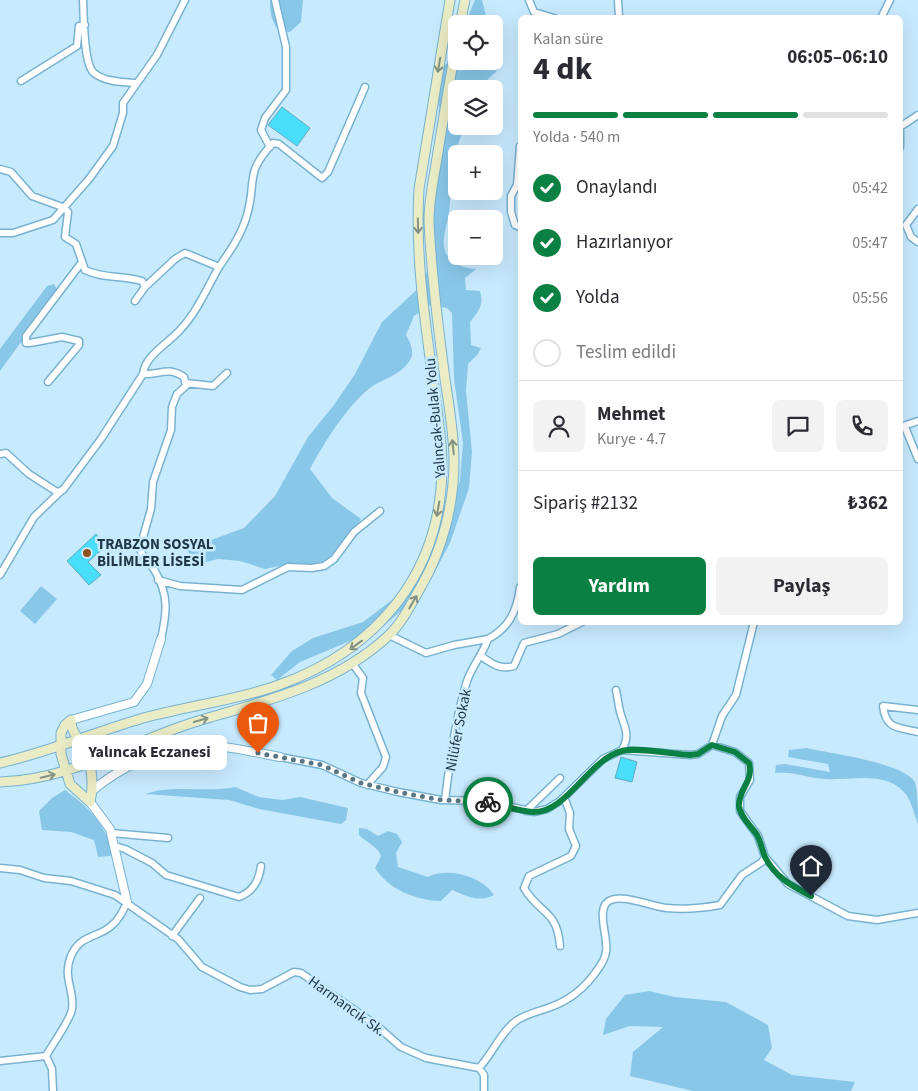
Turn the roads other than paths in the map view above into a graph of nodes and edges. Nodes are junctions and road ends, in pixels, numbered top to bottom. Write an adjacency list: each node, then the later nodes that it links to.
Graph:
1 (83, 0): 13 (street)
2 (185, 0): 16 (street)
3 (275, 0): 20 (street)
4 (450, 0): 56 (main road, Yalıncak-Bulak Yolu, one-way to 56)
5 (464, 0): 9 (main road)
6 (529, 0): 10 (street)
7 (618, 0): 11 (street)
8 (890, 0): 12 (street)
9 (462, 15)
10 (544, 15)
11 (620, 15)
12 (882, 15)
13 (85, 25): 15 (street); 16 (street)
14 (452, 70): 47 (main road, Yalıncak-Bulak Yolu, one-way to 14)
15 (21, 80)
16 (136, 83): 23 (street)
17 (364, 87): 20 (street)
18 (918, 115): 19 (street)
19 (903, 125)
20 (270, 147): 29 (street)
21 (0, 169): 23 (street)
22 (518, 172): 25 (street)
23 (65, 208): 26 (street); 28 (street)
24 (918, 209): 27 (street)
25 (518, 226)
26 (0, 233)
27 (918, 242)
28 (82, 262): 30 (street); 34 (street)
29 (219, 267): 30 (street); 33 (street)
30 (145, 287): 31 (street)
31 (135, 301)
32 (227, 373): 35 (street)
33 (143, 374): 35 (street); 40 (street)
34 (48, 382)
35 (186, 383): 43 (street)
36 (918, 421): 37 (street)
37 (903, 427): 39 (street)
38 (0, 454): 40 (street)
39 (918, 459)
40 (63, 490): 42 (street)
41 (380, 511): 43 (street)
42 (0, 575)
43 (158, 580): 48 (street)
44 (518, 604): 49 (street, Nilüfer Sokak)
45 (576, 625): 50 (street)
46 (753, 625): 57 (street)
47 (389, 635): 49 (street); 51 (main road, Yalıncak-Bulak Yolu)
48 (161, 639): 54 (street)
49 (488, 639): 50 (street, Nilüfer Sokak)
50 (481, 656): 69 (street, Nilüfer Sokak)
51 (352, 663): 62 (main road, Yalıncak-Bulak Yolu, one-way to 51); 66 (street)
52 (616, 690): 59 (street)
53 (918, 710): 55 (street)
54 (71, 720): 56 (main road); 58 (main road)
55 (918, 732)
56 (78, 740): 58 (main road, Yalıncak-Bulak Yolu); 62 (main road)
57 (712, 745): 59 (street); 75 (street)
58 (60, 746): 61 (main road, Yalıncak-Bulak Yolu); 63 (main road)
59 (622, 750): 68 (street)
60 (280, 757): 66 (street); 67 (street)
61 (0, 763)
62 (88, 764): 63 (main road, Yalıncak-Bulak Yolu); 67 (main road)
63 (67, 771): 65 (main road, Yalıncak-Bulak Yolu, one-way to 63); 70 (main road)
64 (560, 778): 71 (street)
65 (0, 782)
66 (367, 785): 69 (street)
67 (92, 791): 70 (main road)
68 (564, 797): 71 (street); 82 (street)
69 (446, 800): 71 (street)
70 (90, 802): 72 (street)
71 (526, 811)
72 (111, 833): 73 (street); 74 (street)
73 (168, 838)
74 (115, 846): 76 (street); 79 (street)
75 (765, 857): 80 (street); 85 (street)
76 (261, 866)
77 (0, 868): 79 (street, Harmancık Sk.)
78 (200, 898): 81 (street)
79 (127, 902): 81 (street, Harmancık Sk.); 83 (street)
80 (918, 913)
81 (172, 936): 85 (street, Harmancık Sk.)
82 (560, 946)
83 (46, 1056): 84 (street); 86 (street)
84 (0, 1061)
85 (479, 1068): 87 (street)
86 (53, 1091)
87 (484, 1091)

